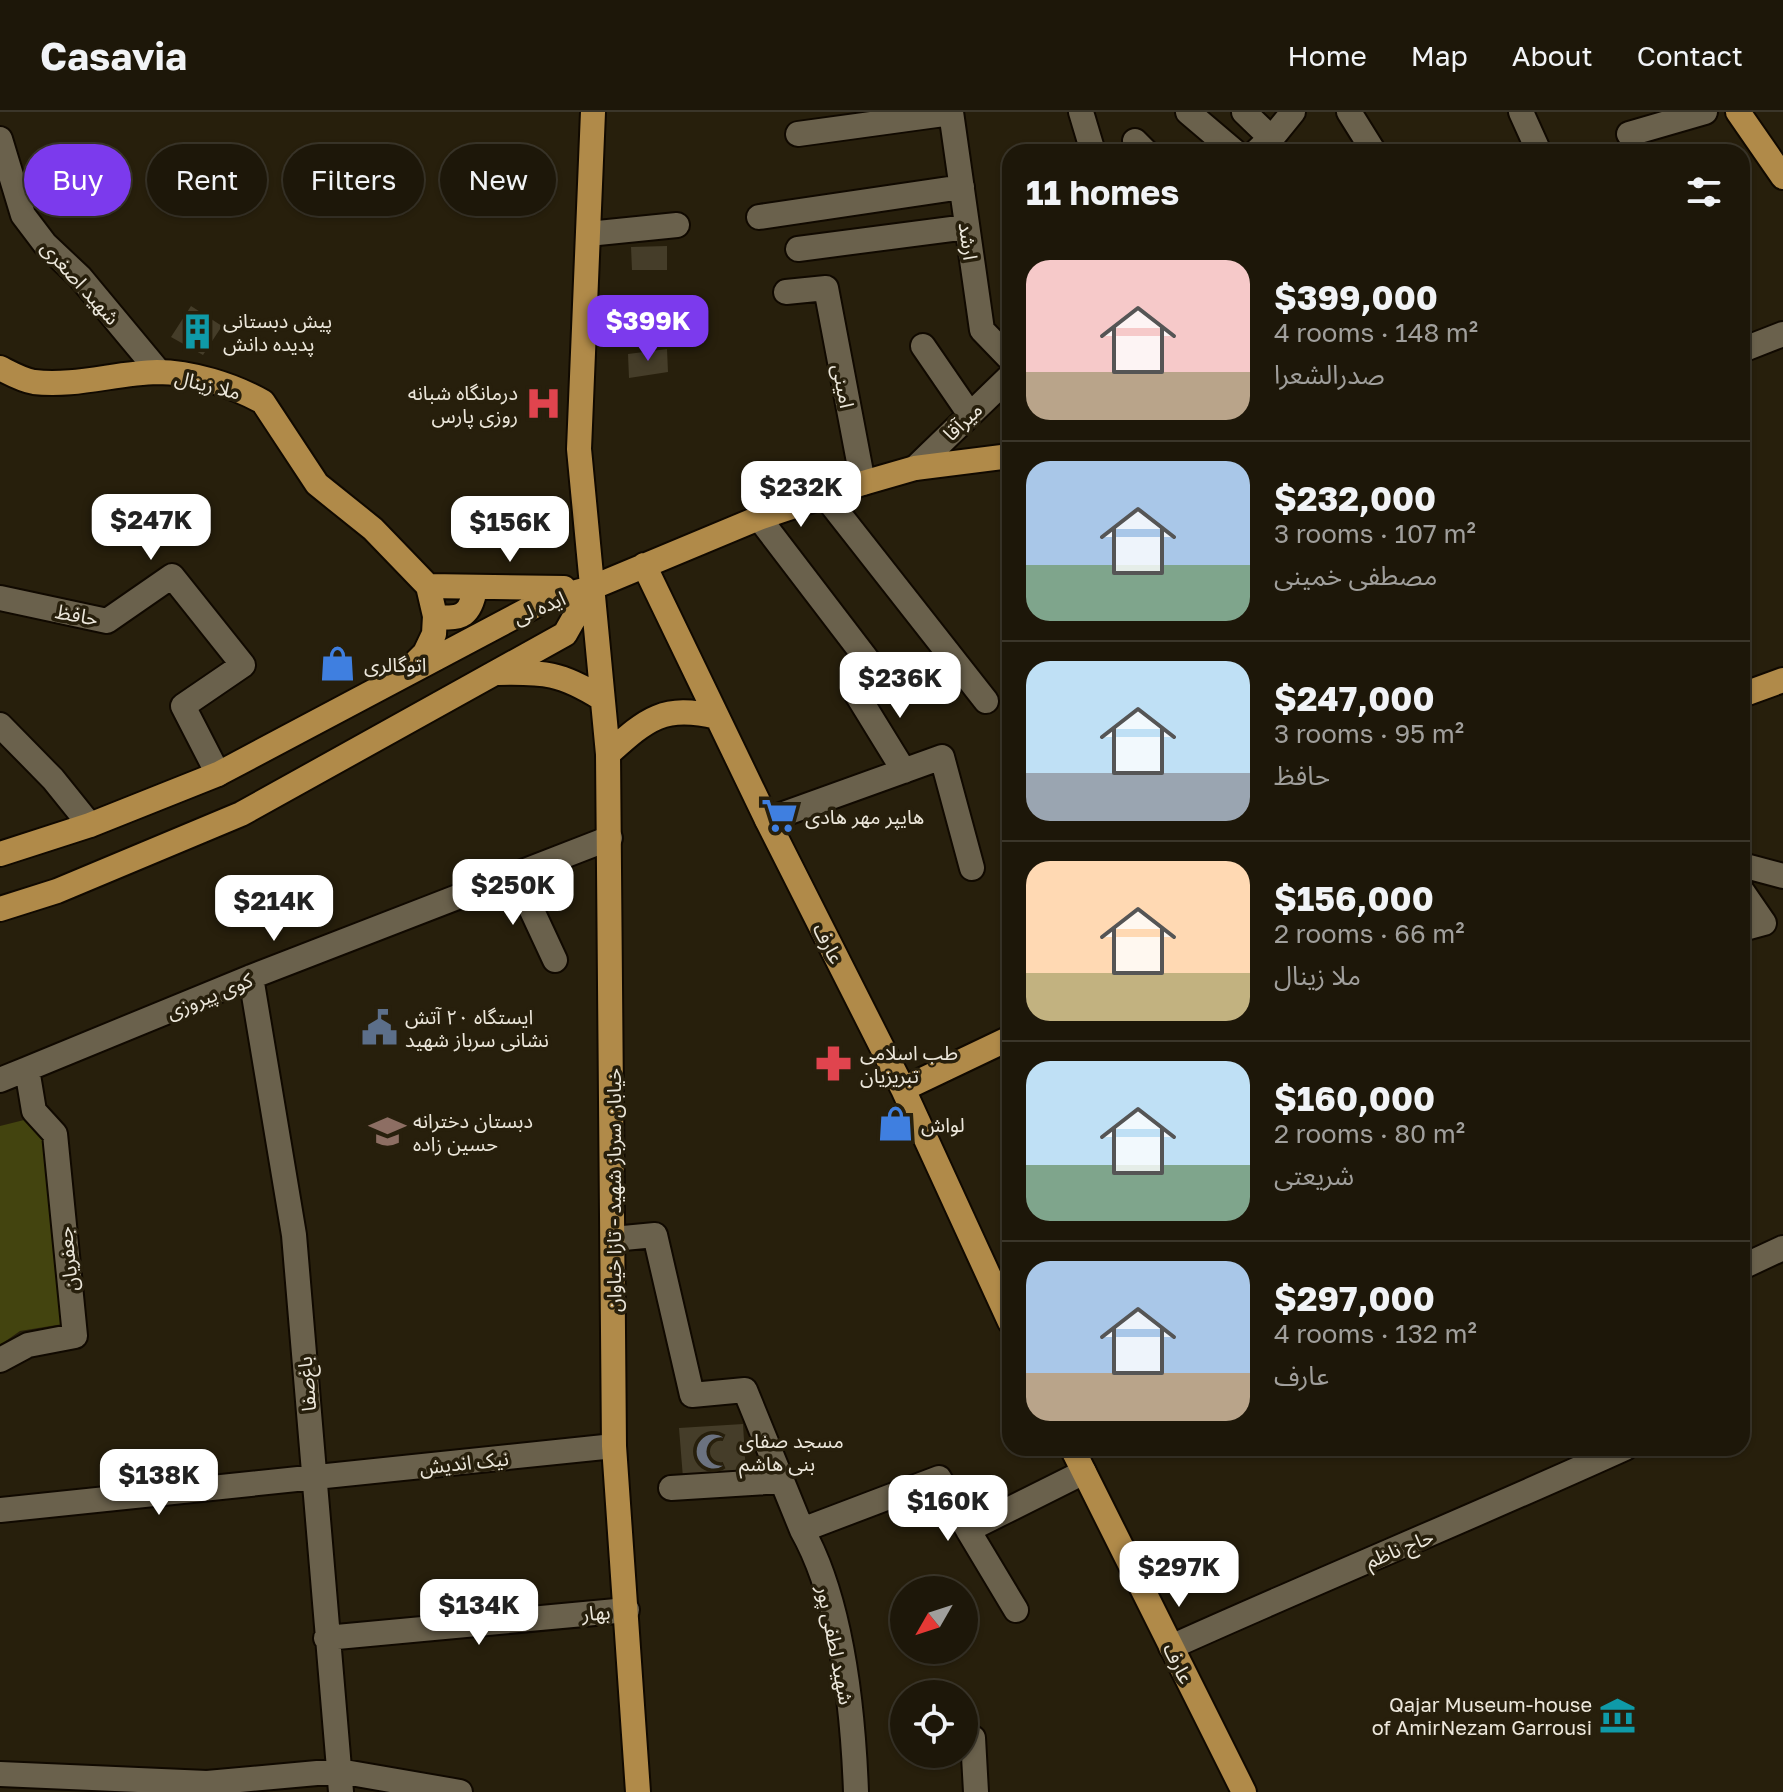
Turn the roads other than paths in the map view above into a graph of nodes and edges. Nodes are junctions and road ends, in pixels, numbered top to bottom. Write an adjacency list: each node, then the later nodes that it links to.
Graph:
1 (593, 112): 25 (main road, خیابان سرباز شهید - تازا خیاوان)
2 (951, 112): 11 (street); 21 (street, ارشد)
3 (1081, 112): 14 (street)
4 (1188, 112): 15 (street)
5 (1244, 112): 16 (street)
6 (1293, 112): 17 (street)
7 (1349, 112): 18 (street)
8 (1521, 112): 19 (street)
9 (1705, 112): 12 (street)
10 (1738, 112): 20 (main road)
11 (798, 134)
12 (1629, 134)
13 (0, 139): 33 (street, شهید اصغری)
14 (1091, 144)
15 (1226, 144)
16 (1265, 144)
17 (1268, 144)
18 (1369, 144)
19 (1535, 144)
20 (1783, 177)
21 (962, 187): 22 (street); 24 (street, ارشد)
22 (759, 217)
23 (677, 225): 25 (street)
24 (967, 227): 26 (street); 31 (street, ارشد)
25 (588, 234): 44 (main road, خیابان سرباز شهید - تازا خیاوان)
26 (798, 249)
27 (786, 292): 38 (street, امینی)
28 (1783, 334): 30 (street)
29 (923, 346): 35 (street)
30 (1750, 347)
31 (1002, 351)
32 (0, 368): 33 (main road, ملا زینال)
33 (159, 372): 42 (main road, ملا زینال)
34 (1002, 383): 35 (street, میرآقا)
35 (969, 413): 37 (street, میرآقا)
36 (1002, 457): 37 (main road)
37 (915, 468): 38 (main road)
38 (863, 483): 39 (main road)
39 (825, 496): 40 (main road); 54 (street)
40 (759, 518): 41 (main road); 47 (street)
41 (644, 565): 44 (main road); 55 (main road, عارف)
42 (428, 586): 43 (main road); 46 (main road)
43 (475, 588): 44 (main road); 46 (main road)
44 (591, 588): 48 (main road, ایده لى); 49 (main road, ایده لى); 53 (main road, خیابان سرباز شهید - تازا خیاوان)
45 (0, 598): 59 (street, حافظ)
46 (435, 616): 49 (main road)
47 (869, 662)
48 (496, 673): 53 (main road); 69 (main road, ایده لى)
49 (399, 679): 59 (main road, ایده لى)
50 (1783, 680): 51 (main road)
51 (1750, 692)
52 (856, 693): 58 (street)
53 (601, 698): 57 (main road, خیابان سرباز شهید - تازا خیاوان)
54 (986, 701)
55 (717, 717): 57 (main road); 60 (main road, عارف)
56 (0, 725): 61 (street)
57 (608, 754): 62 (main road, خیابان سرباز شهید - تازا خیاوان)
58 (904, 771): 60 (street); 65 (street)
59 (218, 774): 61 (main road, ایده لى)
60 (767, 820): 76 (main road, عارف)
61 (90, 825): 63 (main road, ایده لى)
62 (610, 838): 66 (street, کوی پیروزی); 77 (main road, خیابان سرباز شهید - تازا خیاوان)
63 (0, 854)
64 (1750, 867): 67 (street)
65 (972, 868)
66 (515, 874): 71 (street); 72 (street, کوی پیروزی)
67 (1783, 876)
68 (1750, 903): 70 (street)
69 (0, 909)
70 (1750, 927)
71 (555, 960)
72 (251, 977): 74 (street, کوی پیروزی); 86 (street, باغ‌صفا)
73 (1002, 1042): 76 (main road)
74 (27, 1069): 75 (street, کوی پیروزی); 81 (street, جعفریان)
75 (0, 1080)
76 (903, 1089): 80 (main road, عارف)
77 (613, 1239): 82 (main road, خیابان سرباز شهید - تازا خیاوان); 87 (street, شهید لطفی پور)
78 (1783, 1248): 79 (street)
79 (1750, 1263)
80 (1002, 1305)
81 (0, 1360)
82 (614, 1446): 86 (street, نیک اندیش); 92 (main road, خیابان سرباز شهید - تازا خیاوان)
83 (1076, 1456): 85 (main road, عارف)
84 (1607, 1456): 95 (street, حاج ناظم)
85 (1084, 1472): 91 (street); 95 (main road, عارف)
86 (313, 1478): 89 (street, نیک اندیش); 94 (street, باغ‌صفا)
87 (782, 1481): 88 (street); 90 (street, شهید لطفی پور)
88 (671, 1488)
89 (0, 1510)
90 (802, 1530): 91 (street); 101 (street, شهید لطفی پور)
91 (968, 1530): 93 (street)
92 (627, 1610): 94 (street, بهار); 100 (main road, خیابان سرباز شهید - تازا خیاوان)
93 (1016, 1610)
94 (326, 1638): 98 (street, باغ‌صفا)
95 (1171, 1647): 103 (main road, عارف)
96 (975, 1768): 102 (street)
97 (0, 1774): 98 (street)
98 (340, 1782): 99 (street)
99 (460, 1792)
100 (638, 1792)
101 (856, 1792)
102 (976, 1792)
103 (1244, 1792)

